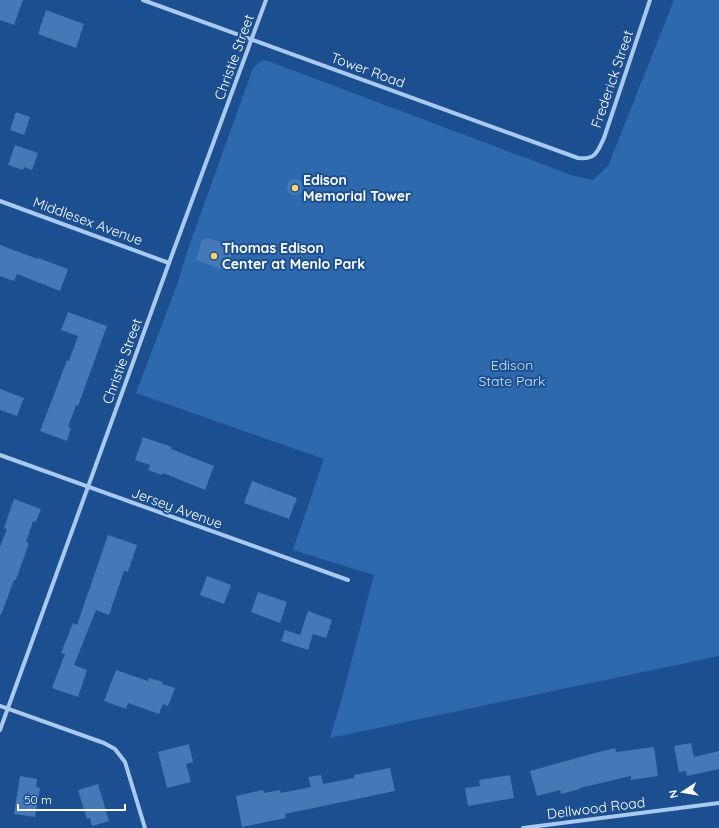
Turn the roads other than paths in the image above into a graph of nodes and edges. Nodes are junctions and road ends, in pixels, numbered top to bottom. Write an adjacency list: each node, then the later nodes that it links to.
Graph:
1 (143, 0): 4 (street, Tower Road)
2 (266, 0): 4 (street, Christie Street)
3 (650, 0): 5 (street, Frederick Street)
4 (252, 39): 5 (street, Tower Road); 7 (street, Christie Street)
5 (585, 159)
6 (0, 201): 7 (street, Middlesex Avenue)
7 (169, 263): 9 (street, Christie Street)
8 (0, 455): 9 (street, Jersey Avenue)
9 (88, 487): 10 (street, Jersey Avenue); 12 (street, Christie Street)
10 (348, 580)
11 (0, 706): 12 (street)
12 (8, 709): 13 (street, Christie Street); 15 (street)
13 (0, 730)
14 (719, 803): 16 (street, Dellwood Road)
15 (145, 828)
16 (524, 828)

